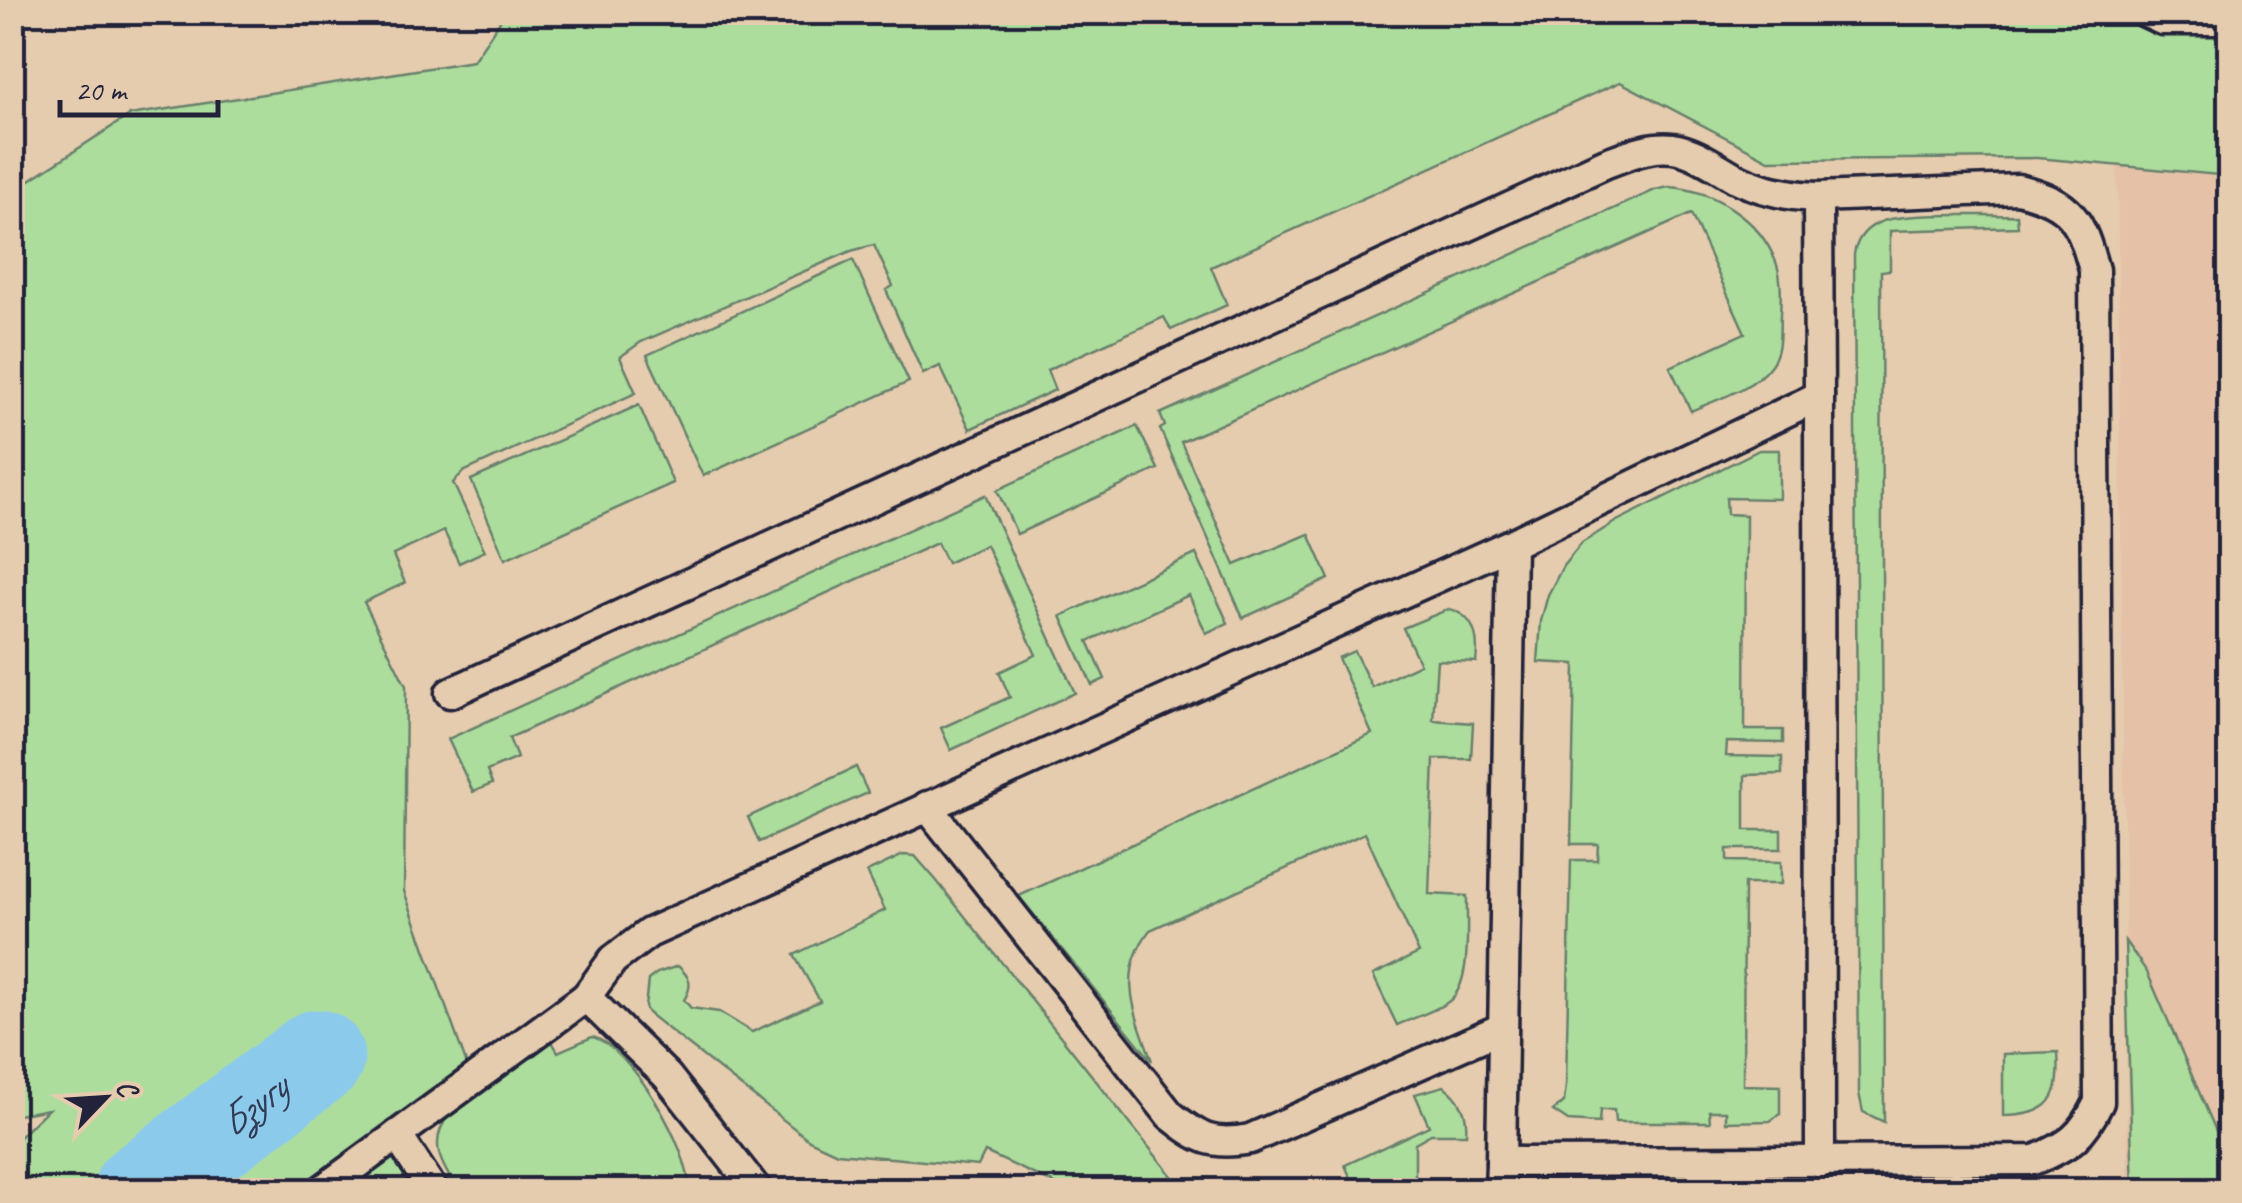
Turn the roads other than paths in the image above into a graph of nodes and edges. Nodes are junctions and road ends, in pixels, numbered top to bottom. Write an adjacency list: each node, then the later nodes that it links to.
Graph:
1 (2145, 12): 2 (lane)
2 (2230, 20)
3 (1818, 198): 4 (lane); 6 (lane); 11 (lane)
4 (1818, 396): 5 (lane); 11 (lane)
5 (1511, 544): 7 (lane); 9 (lane)
6 (450, 693)
7 (927, 806): 8 (lane); 9 (lane)
8 (586, 997): 10 (lane); 15 (lane)
9 (1502, 1028): 12 (lane)
10 (397, 1135): 13 (lane); 14 (lane)
11 (1820, 1163): 12 (lane)
12 (1501, 1176)
13 (322, 1190)
14 (432, 1190)
15 (757, 1190)

